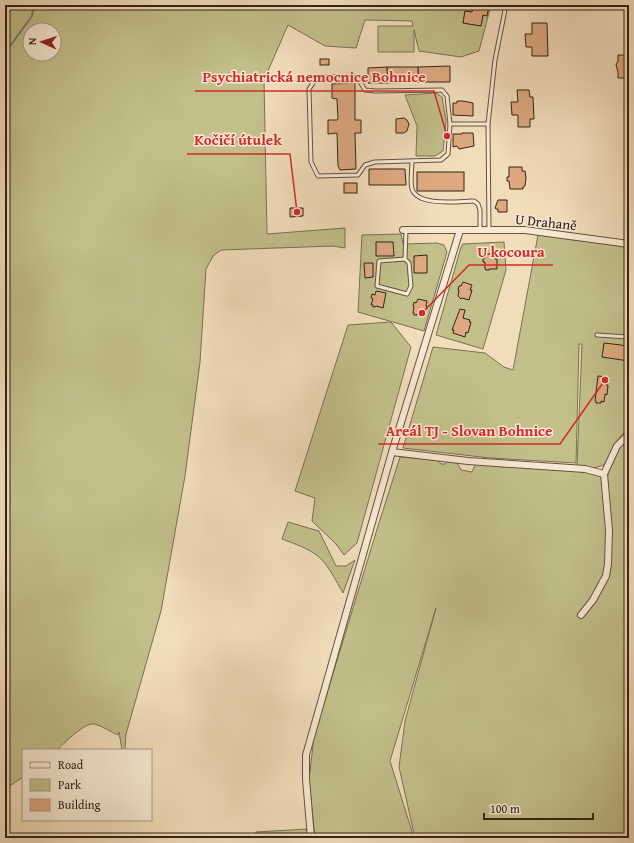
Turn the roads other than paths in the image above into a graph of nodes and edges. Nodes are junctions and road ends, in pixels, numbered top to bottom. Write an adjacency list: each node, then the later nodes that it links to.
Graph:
1 (506, 5): 3 (lane)
2 (450, 124): 3 (lane); 4 (lane); 4 (lane)
3 (488, 124): 8 (lane)
4 (412, 161): 7 (lane)
5 (405, 230): 6 (street, U Drahaně); 10 (lane)
6 (460, 230): 7 (street, U Drahaně); 14 (street)
7 (480, 230): 8 (street, U Drahaně)
8 (489, 230): 9 (street, U Drahaně)
9 (629, 244)
10 (405, 259): 10 (lane)
11 (597, 335): 12 (lane)
12 (629, 338)
13 (629, 434): 15 (street)
14 (392, 452): 15 (street); 17 (street)
15 (604, 474): 16 (street)
16 (581, 615)
17 (311, 838)

